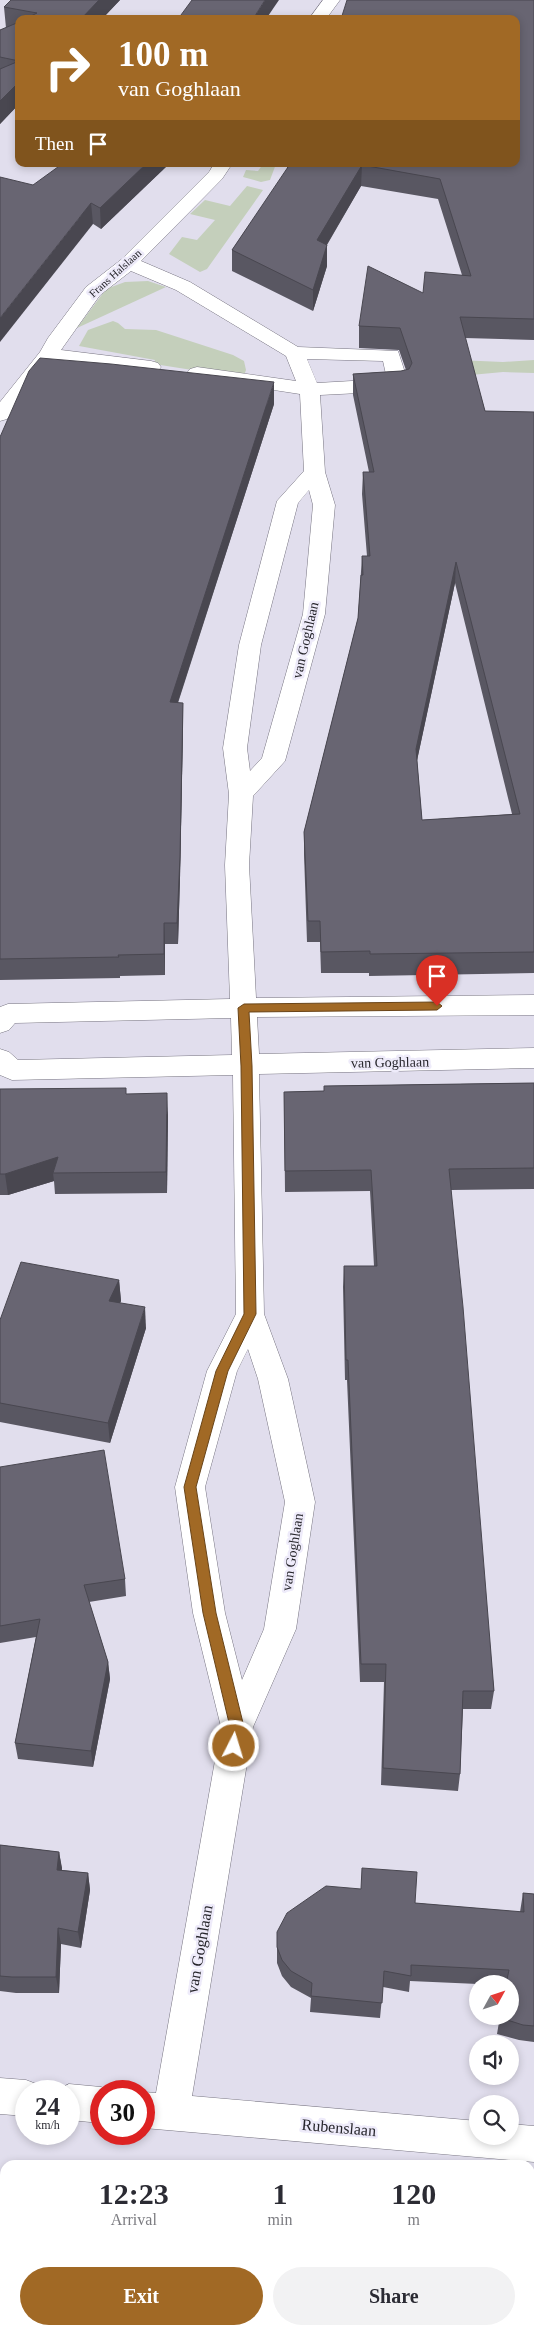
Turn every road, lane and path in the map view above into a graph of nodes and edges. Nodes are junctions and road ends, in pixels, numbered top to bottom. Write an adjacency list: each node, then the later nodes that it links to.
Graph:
1 (332, 0): 2 (street)
2 (320, 15)
3 (221, 167): 4 (street, Frans Halslaan)
4 (129, 263): 5 (street); 6 (street, Frans Halslaan)
5 (294, 353): 9 (street, van Goghlaan); 9 (street)
6 (49, 354): 7 (street); 10 (street, Frans Halslaan)
7 (151, 367)
8 (197, 373): 9 (street)
9 (310, 389): 11 (street, van Goghlaan)
10 (0, 415)
11 (314, 472): 12 (street, van Goghlaan); 12 (street, van Goghlaan)
12 (241, 794): 14 (street, van Goghlaan)
13 (534, 1005): 14 (street)
14 (244, 1008): 15 (street); 18 (street, van Goghlaan)
15 (0, 1023)
16 (534, 1058): 18 (street, van Goghlaan)
17 (0, 1059): 18 (street, van Goghlaan)
18 (246, 1066): 19 (street, van Goghlaan)
19 (250, 1314): 20 (street, van Goghlaan); 20 (street, van Goghlaan)
20 (237, 1727): 23 (street, van Goghlaan)
21 (0, 2096): 22 (street)
22 (15, 2097)
23 (157, 2111): 24 (street, Rubenslaan)
24 (534, 2144)

